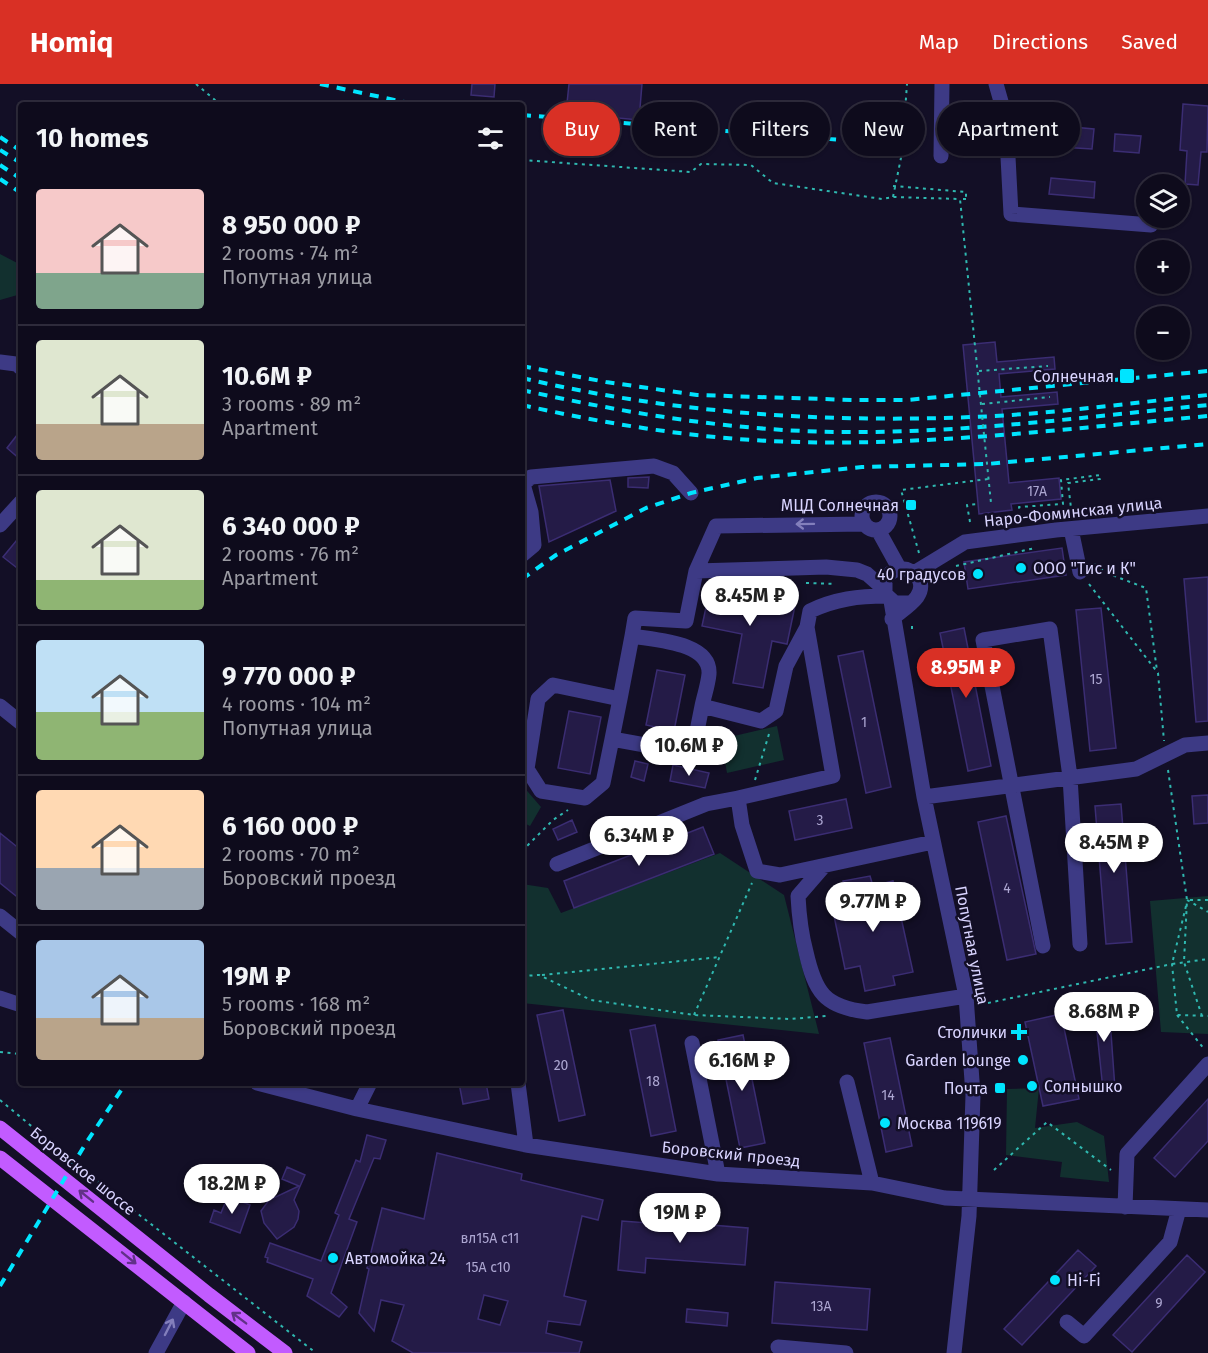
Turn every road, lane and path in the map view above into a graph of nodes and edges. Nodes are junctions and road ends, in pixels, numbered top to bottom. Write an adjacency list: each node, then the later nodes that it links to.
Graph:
1 (196, 84): 5 (path)
2 (907, 84): 8 (path)
3 (942, 84): 6 (street)
4 (996, 84): 11 (street)
5 (221, 102)
6 (942, 102)
7 (525, 160): 9 (path)
8 (893, 186): 9 (path); 10 (path, bridge)
9 (893, 197): 10 (path)
10 (960, 199): 15 (path, bridge)
11 (1136, 224)
12 (0, 362): 13 (street)
13 (18, 366)
14 (1048, 366): 15 (path)
15 (979, 371): 17 (path, bridge)
16 (1050, 397): 17 (path)
17 (982, 404): 18 (path, bridge)
18 (988, 479): 22 (path, bridge); 37 (path)
19 (525, 482): 21 (street)
20 (525, 493): 36 (street)
21 (691, 493)
22 (991, 502)
23 (979, 504): 30 (path)
24 (18, 505): 32 (street)
25 (1071, 508): 27 (path)
26 (1054, 509): 29 (path)
27 (1020, 516)
28 (1208, 516): 33 (street, Наро-Фоминская улица)
29 (1055, 517)
30 (970, 522)
31 (864, 524): 34 (street); 34 (street); 41 (street, one-way to 41)
32 (0, 525)
33 (1071, 529): 40 (street); 42 (street, Наро-Фоминская улица)
34 (878, 530): 39 (street)
35 (1037, 548): 38 (path)
36 (525, 552)
37 (920, 553)
38 (951, 567)
39 (899, 568): 42 (street); 43 (street)
40 (1086, 568): 48 (path); 48 (path)
41 (696, 571): 43 (street); 47 (street)
42 (914, 573): 44 (street)
43 (887, 595): 44 (street); 45 (street, Попутная улица); 46 (street)
44 (909, 603): 45 (street)
45 (892, 619): 60 (street, Попутная улица)
46 (807, 627): 52 (street); 59 (street)
47 (632, 636): 49 (street); 51 (street)
48 (1158, 674): 56 (path)
49 (620, 699): 54 (street); 61 (street)
50 (0, 706): 53 (street)
51 (702, 706): 52 (street); 54 (street)
52 (776, 711): 59 (path)
53 (18, 721)
54 (612, 739): 61 (street)
55 (1208, 743): 56 (street)
56 (1166, 754): 57 (street); 67 (path)
57 (1070, 777): 58 (street); 58 (street); 72 (street)
58 (1010, 785): 60 (street); 73 (street)
59 (745, 796): 64 (street); 66 (street)
60 (924, 797): 62 (street, Попутная улица)
61 (585, 798): 63 (path)
62 (933, 842): 65 (street); 80 (street, Попутная улица)
63 (525, 848)
64 (557, 864)
65 (824, 866): 66 (street); 80 (street)
66 (757, 871): 74 (path)
67 (1187, 900): 68 (path); 69 (path); 76 (path); 77 (path)
68 (1208, 900)
69 (1208, 912)
70 (0, 916): 71 (street)
71 (18, 931)
72 (1080, 944)
73 (1043, 946)
74 (720, 957): 78 (path); 84 (path)
75 (1208, 959): 76 (path)
76 (1184, 962): 77 (path); 87 (path)
77 (1172, 964): 82 (path); 86 (path)
78 (539, 975): 79 (path); 84 (path)
79 (525, 976)
80 (966, 996): 107 (street, Попутная улица)
81 (0, 998): 83 (street)
82 (988, 1003)
83 (18, 1004)
84 (694, 1015): 85 (path)
85 (835, 1015)
86 (1177, 1015): 87 (path); 92 (path)
87 (1202, 1016): 88 (path)
88 (1208, 1016)
89 (692, 1043): 104 (street)
90 (0, 1052): 91 (path)
91 (18, 1054)
92 (1208, 1054)
93 (1208, 1064): 105 (street)
94 (847, 1082): 106 (street)
95 (368, 1086): 99 (street)
96 (518, 1086): 101 (street)
97 (287, 1088): 99 (street, Боровский проезд)
98 (0, 1100): 117 (path)
99 (357, 1109): 101 (street, Боровский проезд)
100 (0, 1128): 116 (main road, Боровское шоссе, one-way to 100)
101 (526, 1145): 104 (street, Боровский проезд)
102 (0, 1158): 111 (main road, one-way to 111)
103 (994, 1170): 105 (path)
104 (718, 1174): 106 (street, Боровский проезд)
105 (1126, 1181): 108 (street)
106 (872, 1183): 107 (street, Боровский проезд)
107 (968, 1197): 108 (street, Боровский проезд); 119 (street, Попутная улица)
108 (1125, 1207): 109 (street, Боровский проезд)
109 (1179, 1209): 110 (street, Боровский проезд); 112 (street)
110 (1208, 1210)
111 (184, 1302): 114 (street, one-way to 111); 115 (main road)
112 (1067, 1322)
113 (778, 1347): 118 (street)
114 (156, 1353)
115 (248, 1353)
116 (285, 1353)
117 (316, 1353)
118 (846, 1353)
119 (954, 1353)

